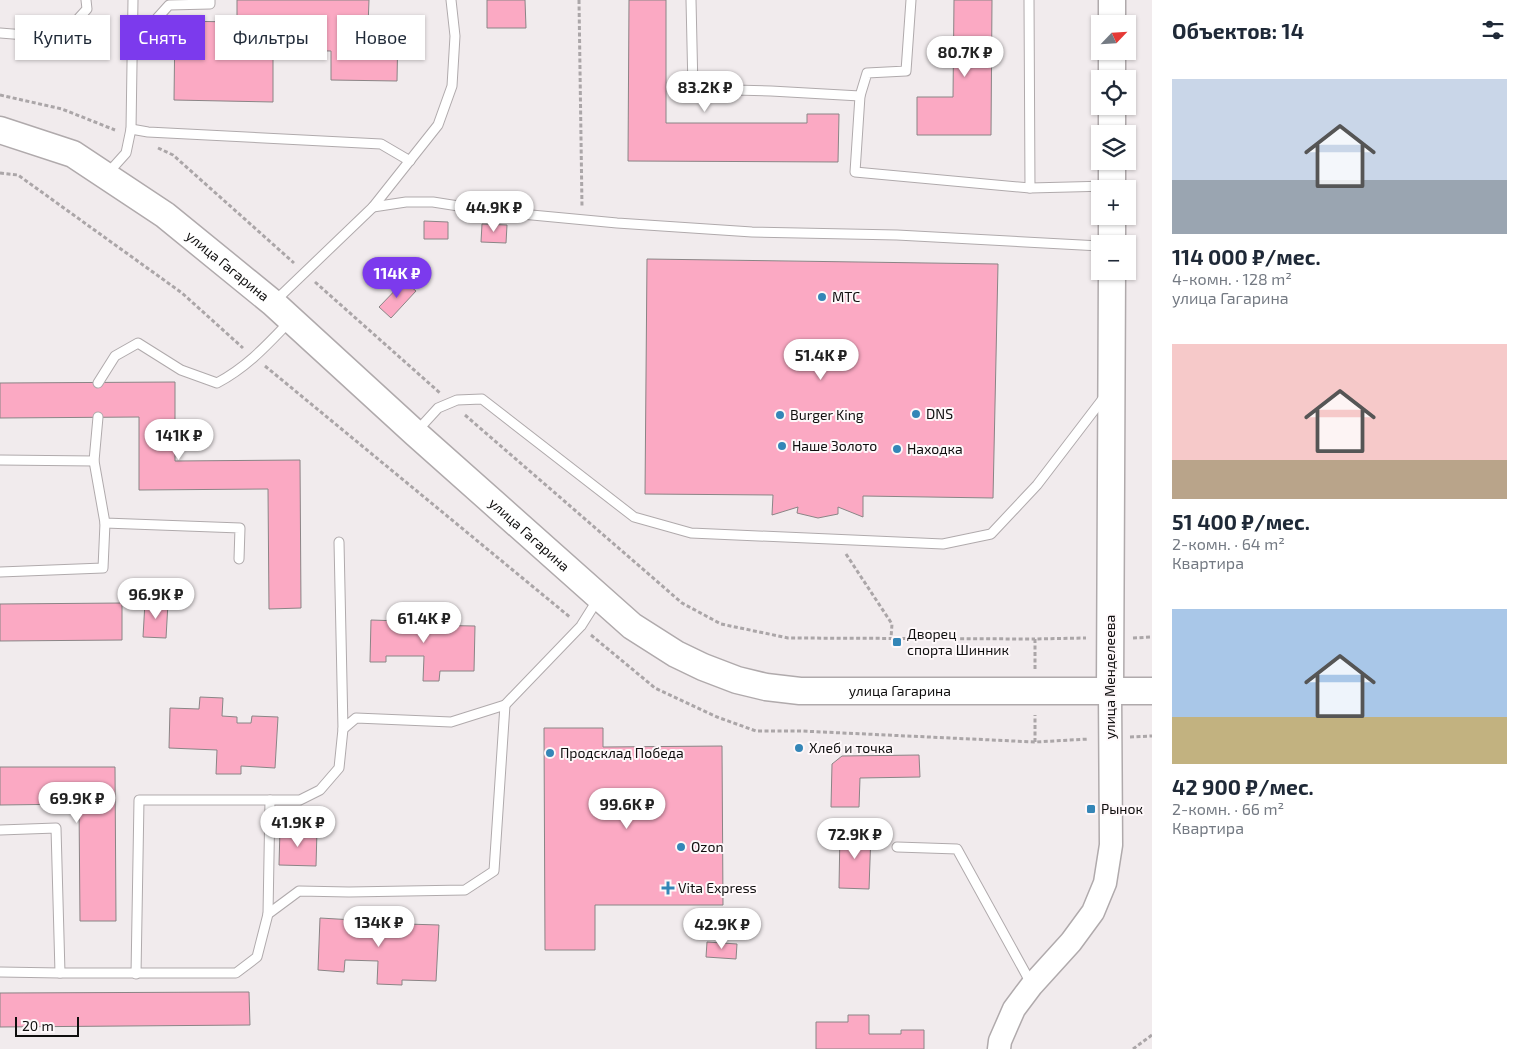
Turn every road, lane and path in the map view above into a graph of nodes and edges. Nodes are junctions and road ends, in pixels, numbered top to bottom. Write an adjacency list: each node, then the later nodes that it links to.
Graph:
1 (86, 0): 13 (lane)
2 (133, 0): 10 (lane)
3 (210, 0): 11 (lane)
4 (451, 0): 18 (lane)
5 (578, 0): 23 (path)
6 (691, 0): 15 (lane)
7 (910, 0): 15 (lane)
8 (1029, 0): 21 (lane)
9 (1112, 0): 12 (main road)
10 (133, 15)
11 (160, 15)
12 (1112, 15)
13 (0, 33)
14 (132, 60): 16 (lane)
15 (860, 96): 21 (lane)
16 (131, 129): 18 (lane); 19 (lane)
17 (0, 130): 19 (main road, улица Гагарина)
18 (410, 161): 22 (lane)
19 (106, 175): 26 (main road, улица Гагарина)
20 (1112, 179): 21 (lane)
21 (1030, 188)
22 (373, 207): 23 (lane); 26 (lane)
23 (582, 220): 24 (lane)
24 (1091, 246)
25 (1112, 280): 28 (main road, улица Менделеева)
26 (282, 312): 27 (lane); 30 (main road, улица Гагарина)
27 (98, 383)
28 (1112, 388): 34 (lane); 40 (main road, улица Менделеева)
29 (98, 417): 32 (lane)
30 (415, 433): 34 (lane); 38 (main road, улица Гагарина)
31 (0, 460): 32 (lane)
32 (94, 460): 33 (lane)
33 (105, 523): 36 (lane); 37 (lane)
34 (835, 538): 41 (path)
35 (339, 542): 46 (lane)
36 (239, 559)
37 (0, 572)
38 (600, 596): 43 (main road, улица Гагарина); 45 (lane)
39 (1152, 637): 40 (path)
40 (1111, 638): 43 (path); 44 (main road, улица Менделеева)
41 (891, 639)
42 (1152, 691): 44 (main road, улица Гагарина)
43 (1035, 692): 44 (main road, улица Гагарина); 47 (path)
44 (1110, 692): 55 (street, улица Менделеева)
45 (505, 705): 46 (lane); 51 (lane)
46 (343, 729): 48 (lane)
47 (1035, 742)
48 (270, 800): 51 (lane); 54 (lane)
49 (0, 830): 53 (lane)
50 (897, 847): 55 (lane)
51 (268, 914): 54 (lane)
52 (0, 972): 53 (lane)
53 (60, 973): 54 (lane)
54 (136, 974)
55 (1032, 986): 57 (street, улица Менделеева)
56 (1152, 1035): 58 (path)
57 (999, 1049)
58 (1133, 1049)

